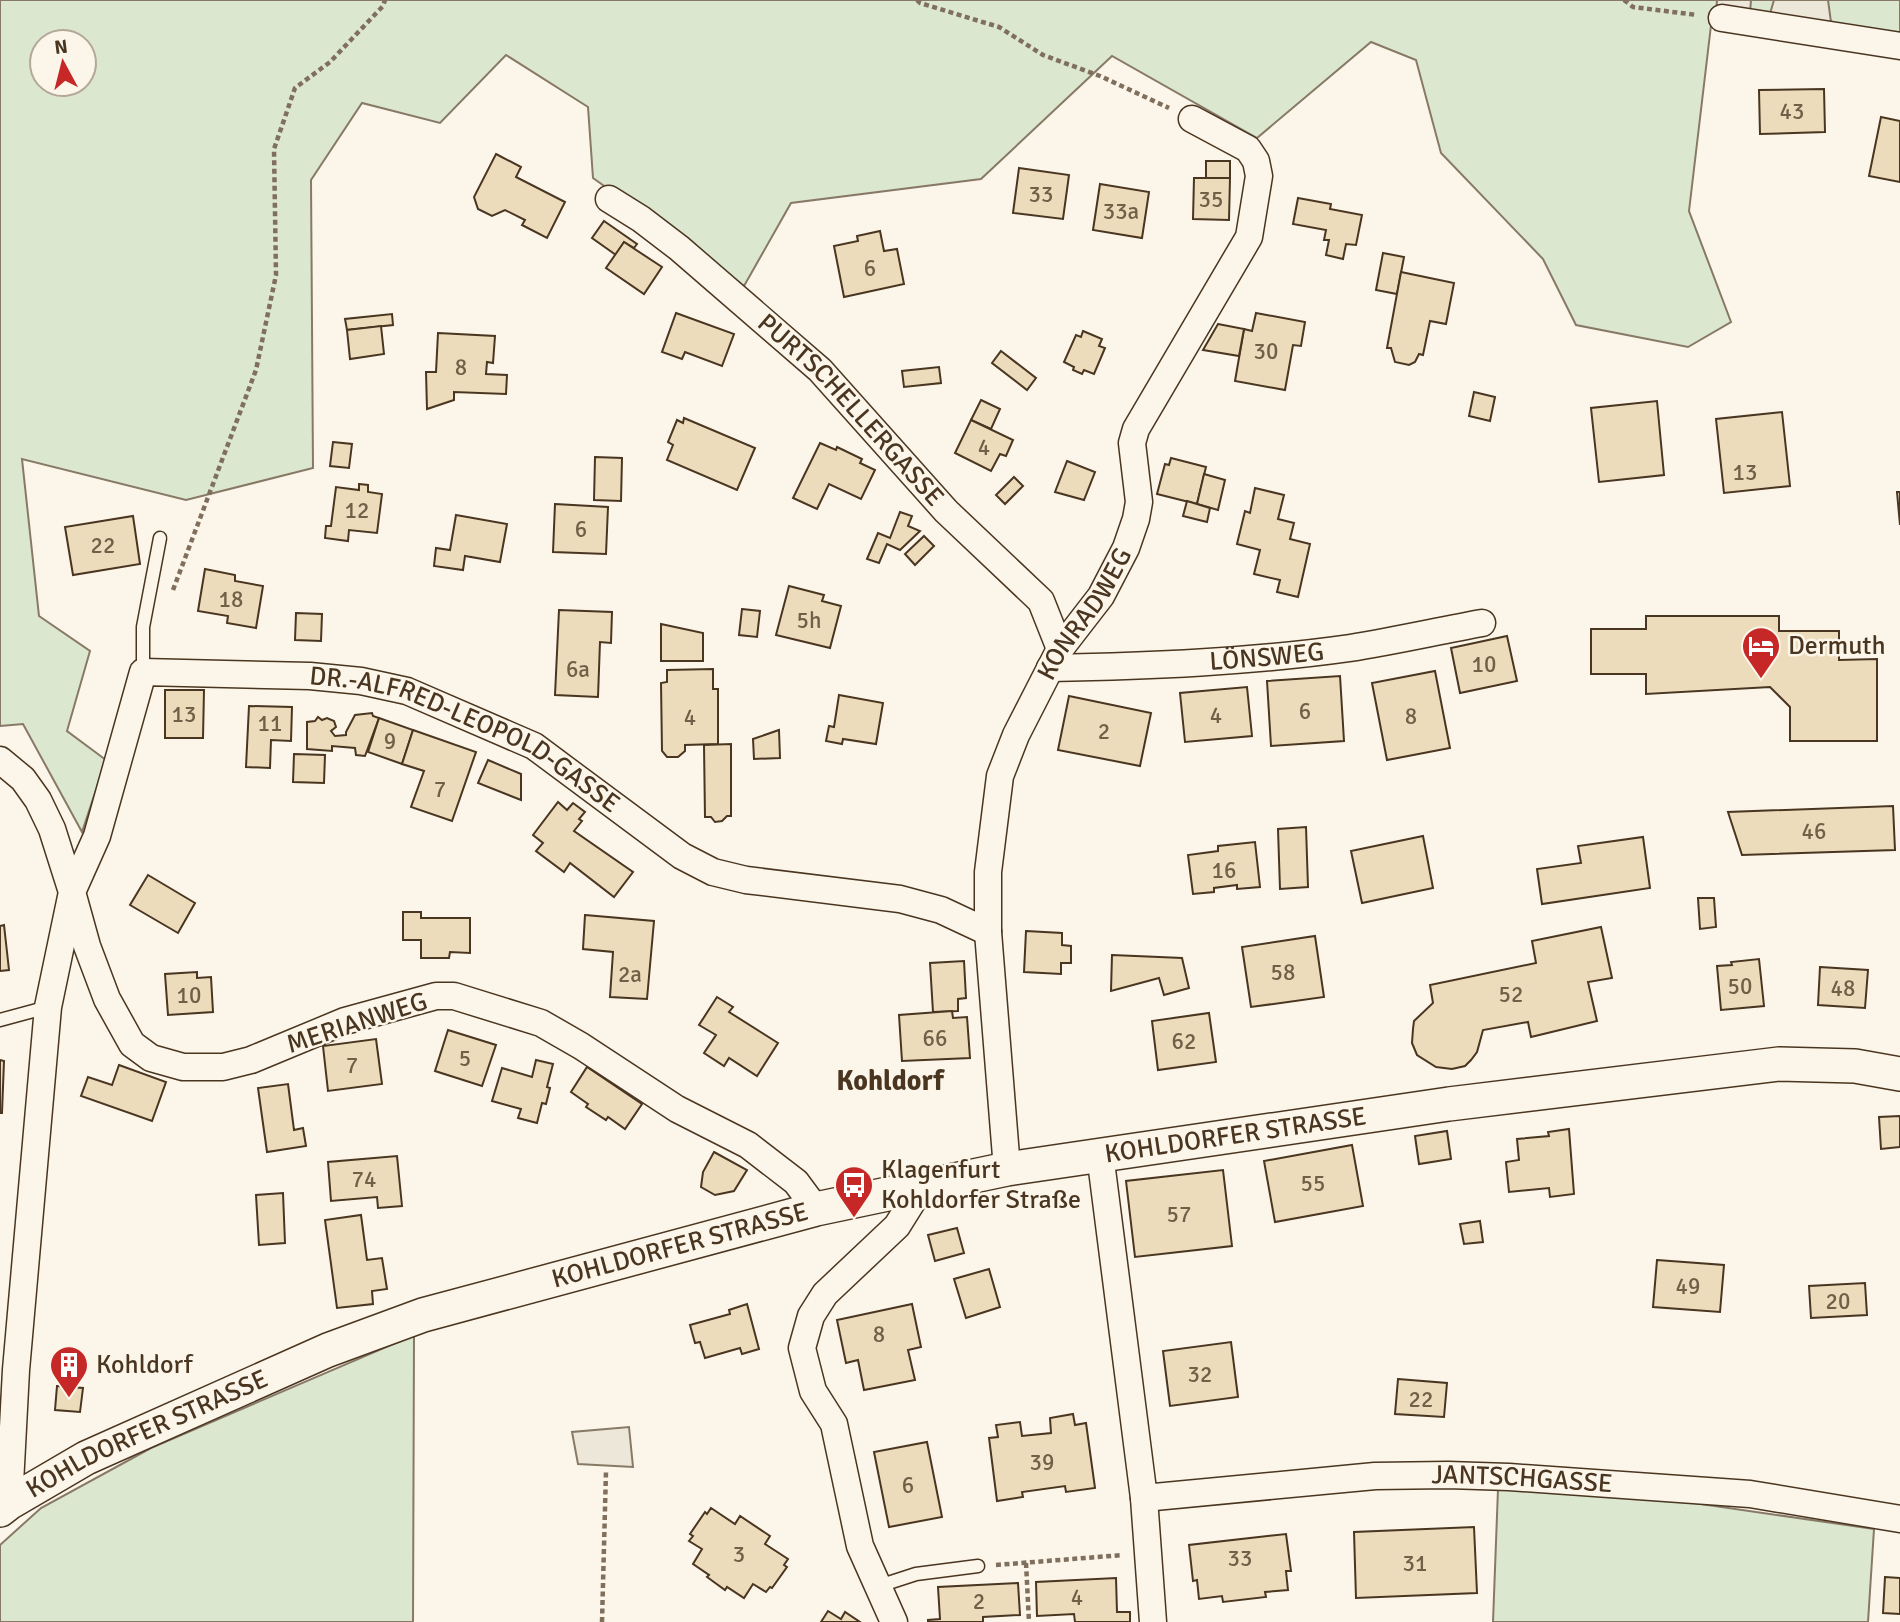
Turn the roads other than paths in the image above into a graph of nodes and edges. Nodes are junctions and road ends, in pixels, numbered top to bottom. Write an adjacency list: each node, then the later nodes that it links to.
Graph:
1 (1723, 18): 2 (street)
2 (1900, 47)
3 (1192, 119): 7 (street, KONRADWEG)
4 (609, 199): 7 (street, PURTSCHELLERGASSE)
5 (160, 538): 8 (lane)
6 (1482, 623): 7 (street, LÖNSWEG)
7 (1055, 658): 11 (street, KONRADWEG)
8 (143, 672): 10 (street); 11 (street, DR.-ALFRED-LEOPOLD-GASSE)
9 (0, 760): 10 (street, MERIANWEG)
10 (72, 892): 12 (street); 18 (street, MERIANWEG)
11 (988, 932): 16 (street, KONRADWEG)
12 (48, 1007): 13 (lane); 19 (street)
13 (0, 1020)
14 (1900, 1074): 15 (street, KOHLDORFER STRASSE)
15 (1100, 1154): 16 (street, KOHLDORFER STRASSE); 20 (street)
16 (1007, 1169): 17 (street, KOHLDORFER STRASSE)
17 (922, 1186): 18 (street, KOHLDORFER STRASSE); 24 (street)
18 (816, 1209): 21 (street, KOHLDORFER STRASSE)
19 (8, 1370): 21 (street)
20 (1144, 1499): 22 (street, JANTSCHGASSE); 26 (street)
21 (4, 1506)
22 (1900, 1519)
23 (978, 1566): 24 (lane)
24 (879, 1586): 25 (street)
25 (894, 1622)
26 (1153, 1622)

